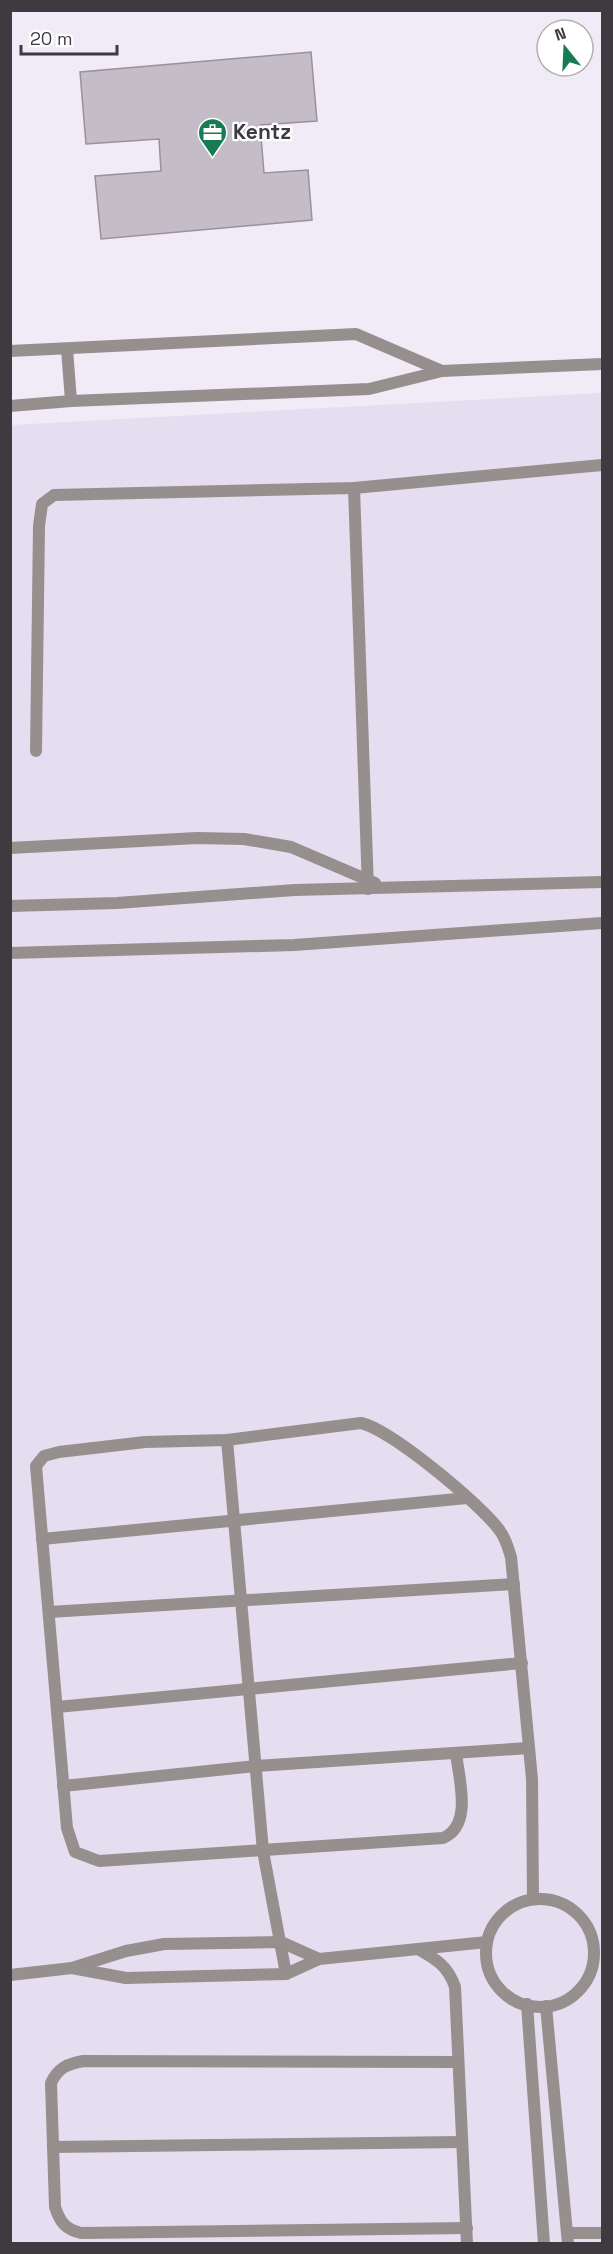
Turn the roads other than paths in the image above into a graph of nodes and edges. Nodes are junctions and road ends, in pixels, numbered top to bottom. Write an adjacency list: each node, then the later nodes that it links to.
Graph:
1 (67, 349): 2 (lane); 4 (lane); 5 (lane)
2 (10, 351)
3 (603, 364): 4 (lane)
4 (442, 371): 5 (lane)
5 (71, 401): 6 (lane)
6 (10, 406)
7 (603, 465): 8 (lane)
8 (354, 488): 9 (lane); 12 (lane)
9 (36, 751)
10 (10, 848): 12 (lane)
11 (603, 882): 12 (lane)
12 (368, 884): 13 (lane)
13 (10, 906)
14 (603, 923): 15 (lane)
15 (10, 953)
16 (228, 1440): 17 (lane); 18 (lane); 19 (lane)
17 (467, 1498): 18 (lane); 20 (lane)
18 (235, 1522): 19 (lane); 21 (lane)
19 (42, 1539): 22 (lane)
20 (514, 1584): 21 (lane); 23 (lane)
21 (242, 1602): 22 (lane); 24 (lane)
22 (49, 1612): 25 (lane)
23 (522, 1663): 24 (lane); 26 (lane)
24 (249, 1686): 25 (lane); 28 (lane)
25 (57, 1707): 29 (lane)
26 (529, 1748): 27 (lane); 31 (lane)
27 (456, 1753): 28 (lane); 30 (lane)
28 (256, 1766): 29 (lane); 30 (lane)
29 (63, 1786): 30 (lane)
30 (263, 1851): 33 (lane)
31 (533, 1899): 32 (lane); 34 (lane)
32 (597, 1939): 41 (lane)
33 (281, 1942): 36 (lane); 37 (lane); 38 (lane)
34 (487, 1942): 35 (lane); 40 (lane)
35 (418, 1949): 36 (lane); 42 (lane)
36 (318, 1959): 38 (lane)
37 (72, 1968): 38 (lane); 39 (lane)
38 (286, 1974)
39 (10, 1975)
40 (527, 2004): 41 (lane); 49 (lane)
41 (546, 2006): 47 (lane)
42 (458, 2062): 43 (lane); 44 (lane)
43 (461, 2142): 44 (lane); 45 (lane)
44 (53, 2146): 45 (lane)
45 (467, 2228): 48 (lane)
46 (603, 2233): 47 (lane)
47 (568, 2238)
48 (467, 2244)
49 (544, 2244)

